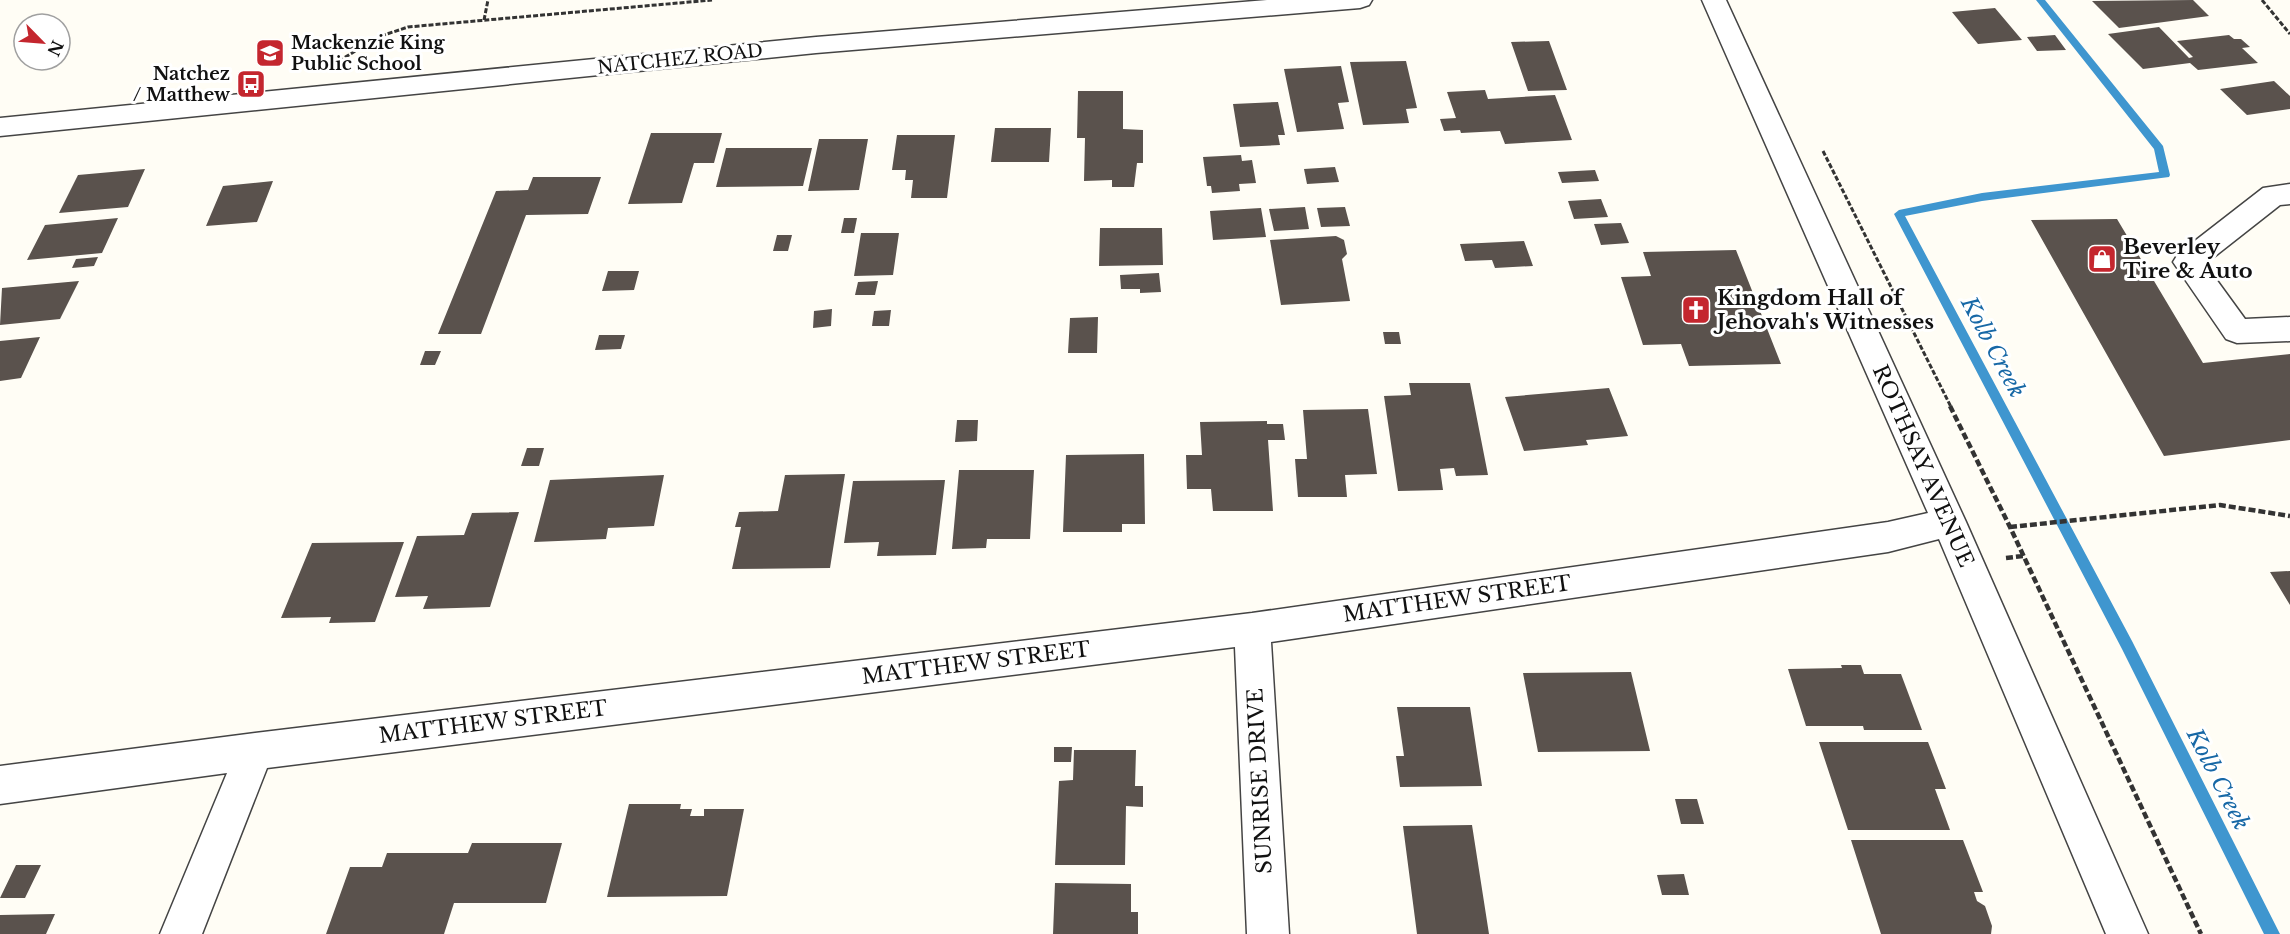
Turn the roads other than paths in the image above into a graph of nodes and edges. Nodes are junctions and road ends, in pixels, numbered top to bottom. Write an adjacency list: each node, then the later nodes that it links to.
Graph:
1 (1360, 0): 3 (street, NATCHEZ ROAD)
2 (1714, 0): 8 (street, ROTHSAY AVENUE)
3 (1189, 7): 4 (street, NATCHEZ ROAD)
4 (9, 126): 5 (street)
5 (0, 152)
6 (2290, 194): 7 (street)
7 (2290, 329)
8 (1949, 522): 9 (street, MATTHEW STREET); 14 (street, ROTHSAY AVENUE)
9 (1252, 629): 10 (street, MATTHEW STREET); 13 (street, SUNRISE DRIVE)
10 (255, 751): 11 (street, MATTHEW STREET); 12 (street)
11 (0, 785)
12 (181, 934)
13 (1268, 934)
14 (2127, 934)

